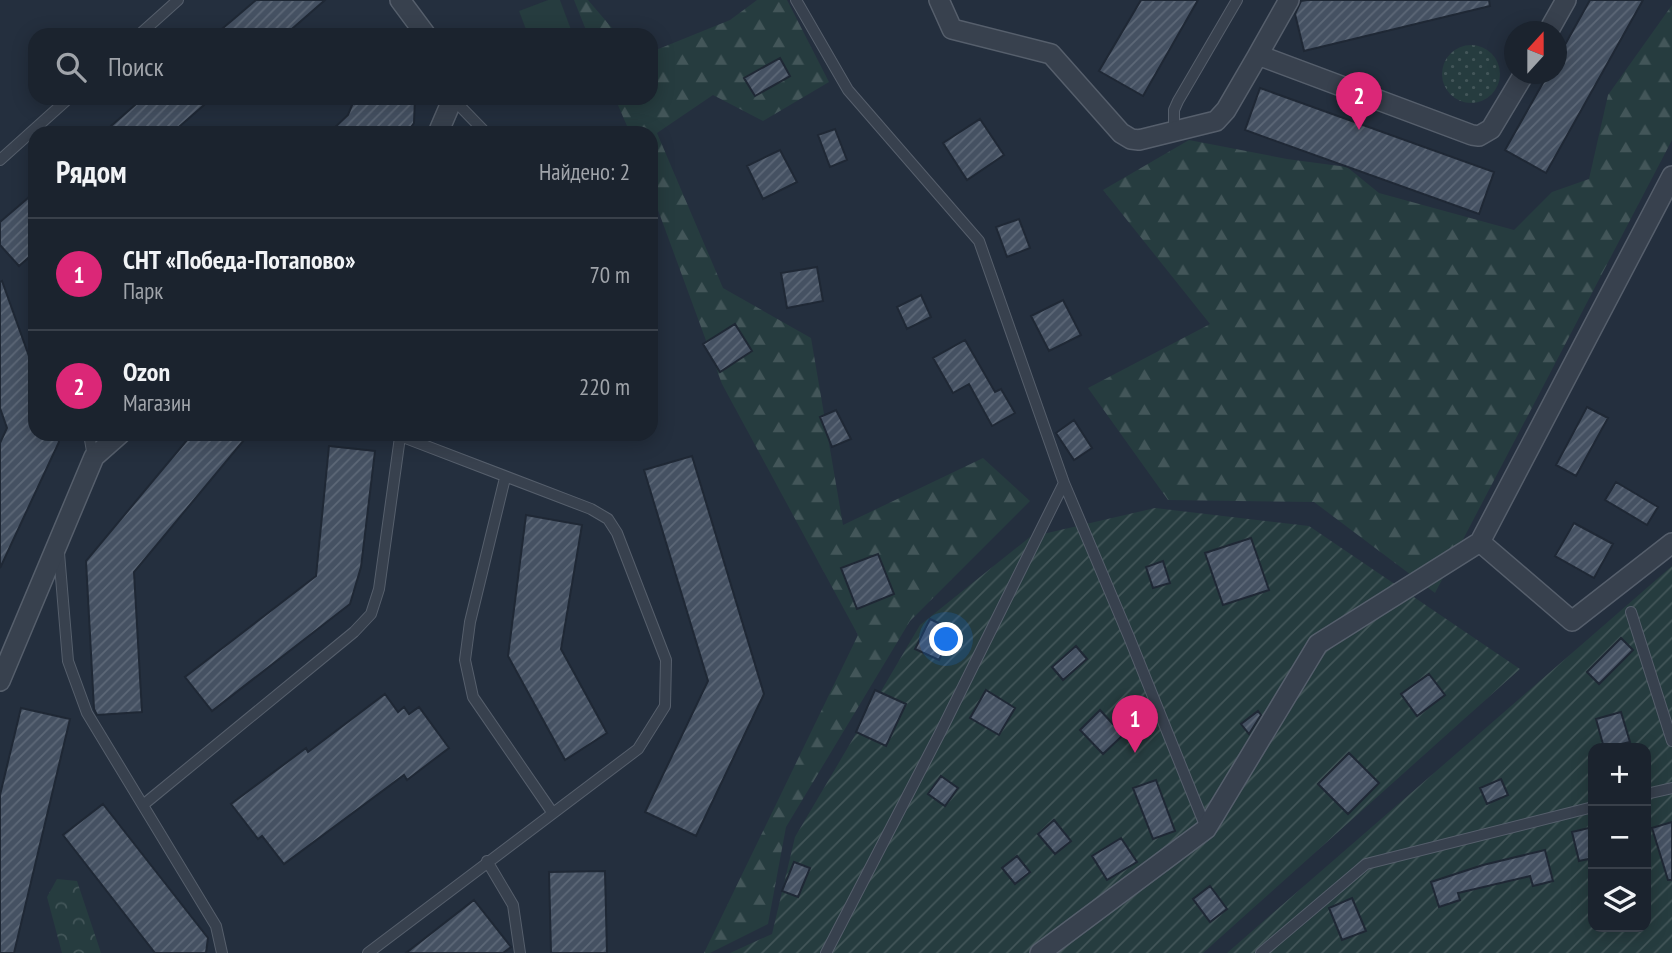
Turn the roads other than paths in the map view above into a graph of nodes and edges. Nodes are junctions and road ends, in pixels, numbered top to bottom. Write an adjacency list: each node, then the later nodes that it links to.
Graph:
1 (178, 0): 9 (lane)
2 (400, 0): 10 (street)
3 (796, 0): 29 (lane)
4 (939, 0): 19 (street)
5 (1237, 0): 19 (lane)
6 (1289, 0): 11 (street)
7 (1566, 0): 8 (street)
8 (1554, 21)
9 (147, 28)
10 (421, 28)
11 (1258, 55): 12 (street); 19 (street)
12 (1518, 84)
13 (61, 105): 16 (lane)
14 (450, 105): 17 (street)
15 (459, 105): 18 (lane)
16 (38, 126)
17 (441, 126)
18 (479, 126)
19 (1174, 132)
20 (28, 135): 21 (lane)
21 (0, 160)
22 (1672, 176): 31 (street)
23 (91, 441): 27 (lane)
24 (112, 441): 27 (street)
25 (396, 441): 38 (lane)
26 (412, 441): 28 (lane)
27 (94, 457): 30 (street)
28 (505, 478): 40 (lane); 40 (lane)
29 (1064, 483): 41 (lane); 46 (lane)
30 (58, 541): 34 (street); 38 (lane)
31 (1480, 542): 32 (street); 41 (street)
32 (1672, 543)
33 (1631, 612): 35 (lane)
34 (0, 681)
35 (1672, 741)
36 (1672, 788): 37 (lane)
37 (1651, 793)
38 (143, 805): 43 (lane)
39 (1588, 808): 48 (lane)
40 (552, 813): 42 (lane)
41 (1206, 829): 47 (street)
42 (487, 862): 44 (lane); 45 (lane)
43 (222, 953)
44 (368, 953)
45 (520, 953)
46 (826, 953)
47 (1040, 953)
48 (1261, 953)

